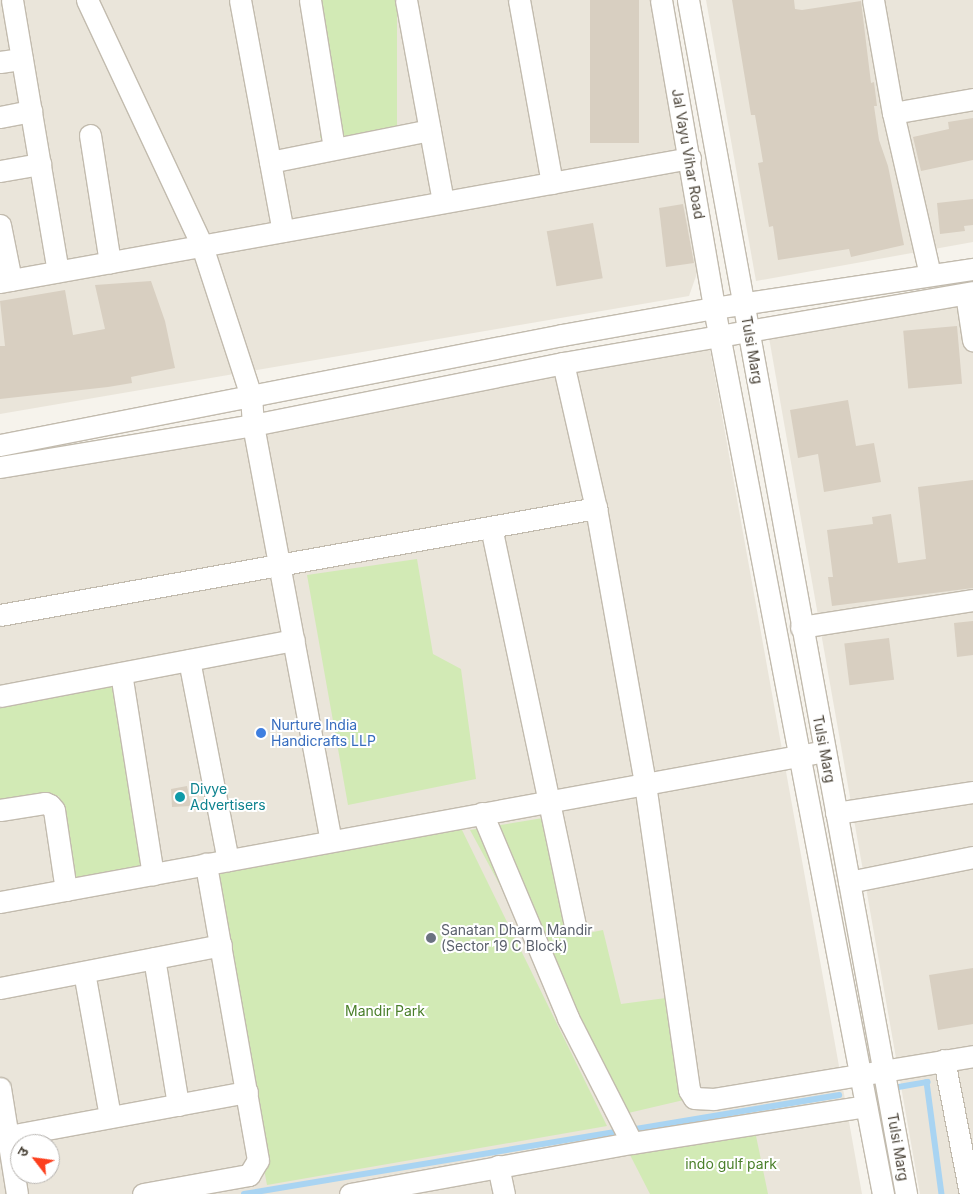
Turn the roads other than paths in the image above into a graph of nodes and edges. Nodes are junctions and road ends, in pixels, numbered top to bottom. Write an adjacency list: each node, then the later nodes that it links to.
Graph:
1 (12, 0): 10 (street)
2 (87, 0): 27 (street)
3 (240, 0): 20 (street)
4 (310, 0): 18 (street)
5 (406, 0): 16 (street)
6 (519, 0): 23 (street)
7 (662, 0): 19 (street, Jal Vayu Vihar Road)
8 (688, 0): 35 (street, Jal Vayu Vihar Road)
9 (873, 0): 14 (street)
10 (22, 59): 11 (street); 13 (street)
11 (0, 62)
12 (973, 99): 14 (street)
13 (31, 111): 15 (street); 21 (street)
14 (893, 113): 31 (street)
15 (0, 117)
16 (430, 130): 18 (street); 24 (street)
17 (90, 135): 28 (street)
18 (334, 148): 20 (street)
19 (690, 158): 23 (street); 36 (street, Jal Vayu Vihar Road)
20 (270, 162): 26 (street)
21 (40, 164): 22 (street); 30 (street)
22 (0, 171)
23 (552, 183): 24 (street)
24 (443, 202): 26 (street)
25 (0, 225): 32 (street)
26 (283, 231): 27 (street)
27 (202, 246): 28 (street); 42 (street)
28 (110, 262): 30 (street)
29 (973, 268): 31 (street)
30 (58, 272): 32 (street)
31 (930, 274): 33 (street)
32 (5, 281)
33 (836, 291): 35 (street); 37 (street)
34 (970, 293): 37 (street); 40 (street)
35 (744, 303): 36 (street); 38 (street, Tulsi Marg)
36 (714, 308): 39 (street, Tulsi Marg); 42 (street)
37 (839, 317): 38 (street)
38 (750, 333): 39 (street); 51 (street, Tulsi Marg)
39 (720, 338): 41 (street); 57 (street, Tulsi Marg)
40 (973, 340)
41 (563, 363): 43 (street); 46 (street)
42 (251, 396): 43 (street); 44 (street)
43 (253, 425): 45 (street); 48 (street)
44 (0, 445)
45 (0, 467)
46 (596, 508): 47 (street); 58 (street)
47 (491, 527): 48 (street); 60 (street)
48 (280, 564): 50 (street); 52 (street)
49 (973, 600): 51 (street)
50 (0, 614)
51 (801, 627): 56 (street, Tulsi Marg)
52 (294, 640): 53 (street); 64 (street)
53 (189, 660): 54 (street); 66 (street)
54 (121, 673): 55 (street); 68 (street)
55 (0, 696)
56 (824, 750): 57 (street); 63 (street, Tulsi Marg)
57 (800, 756): 58 (street); 80 (street, Tulsi Marg)
58 (645, 784): 60 (street); 80 (street)
59 (973, 792): 63 (street)
60 (549, 801): 62 (street); 72 (street)
61 (0, 810): 70 (street)
62 (482, 813): 64 (street); 87 (street)
63 (836, 813): 69 (street, Tulsi Marg)
64 (331, 841): 66 (street)
65 (973, 857): 69 (street)
66 (228, 860): 67 (street)
67 (206, 864): 68 (street); 73 (street)
68 (153, 874): 70 (street)
69 (848, 882): 79 (street, Tulsi Marg)
70 (66, 890): 71 (street)
71 (0, 902)
72 (575, 924)
73 (221, 945): 74 (street); 82 (street)
74 (154, 958): 75 (street); 83 (street)
75 (84, 972): 76 (street); 85 (street)
76 (0, 988)
77 (973, 1056): 78 (street)
78 (944, 1060): 79 (street); 95 (street)
79 (883, 1070): 80 (street); 94 (street, Tulsi Marg)
80 (860, 1074): 84 (street, Tulsi Marg)
81 (0, 1088): 86 (street)
82 (247, 1092): 83 (street); 90 (street)
83 (178, 1105): 85 (street)
84 (866, 1106): 87 (street); 93 (street, Tulsi Marg)
85 (110, 1117): 86 (street)
86 (9, 1136): 89 (street)
87 (632, 1142): 88 (street)
88 (498, 1166): 91 (street); 92 (street)
89 (18, 1194)
90 (143, 1194)
91 (350, 1194)
92 (504, 1194)
93 (882, 1194)
94 (906, 1194)
95 (970, 1194)

